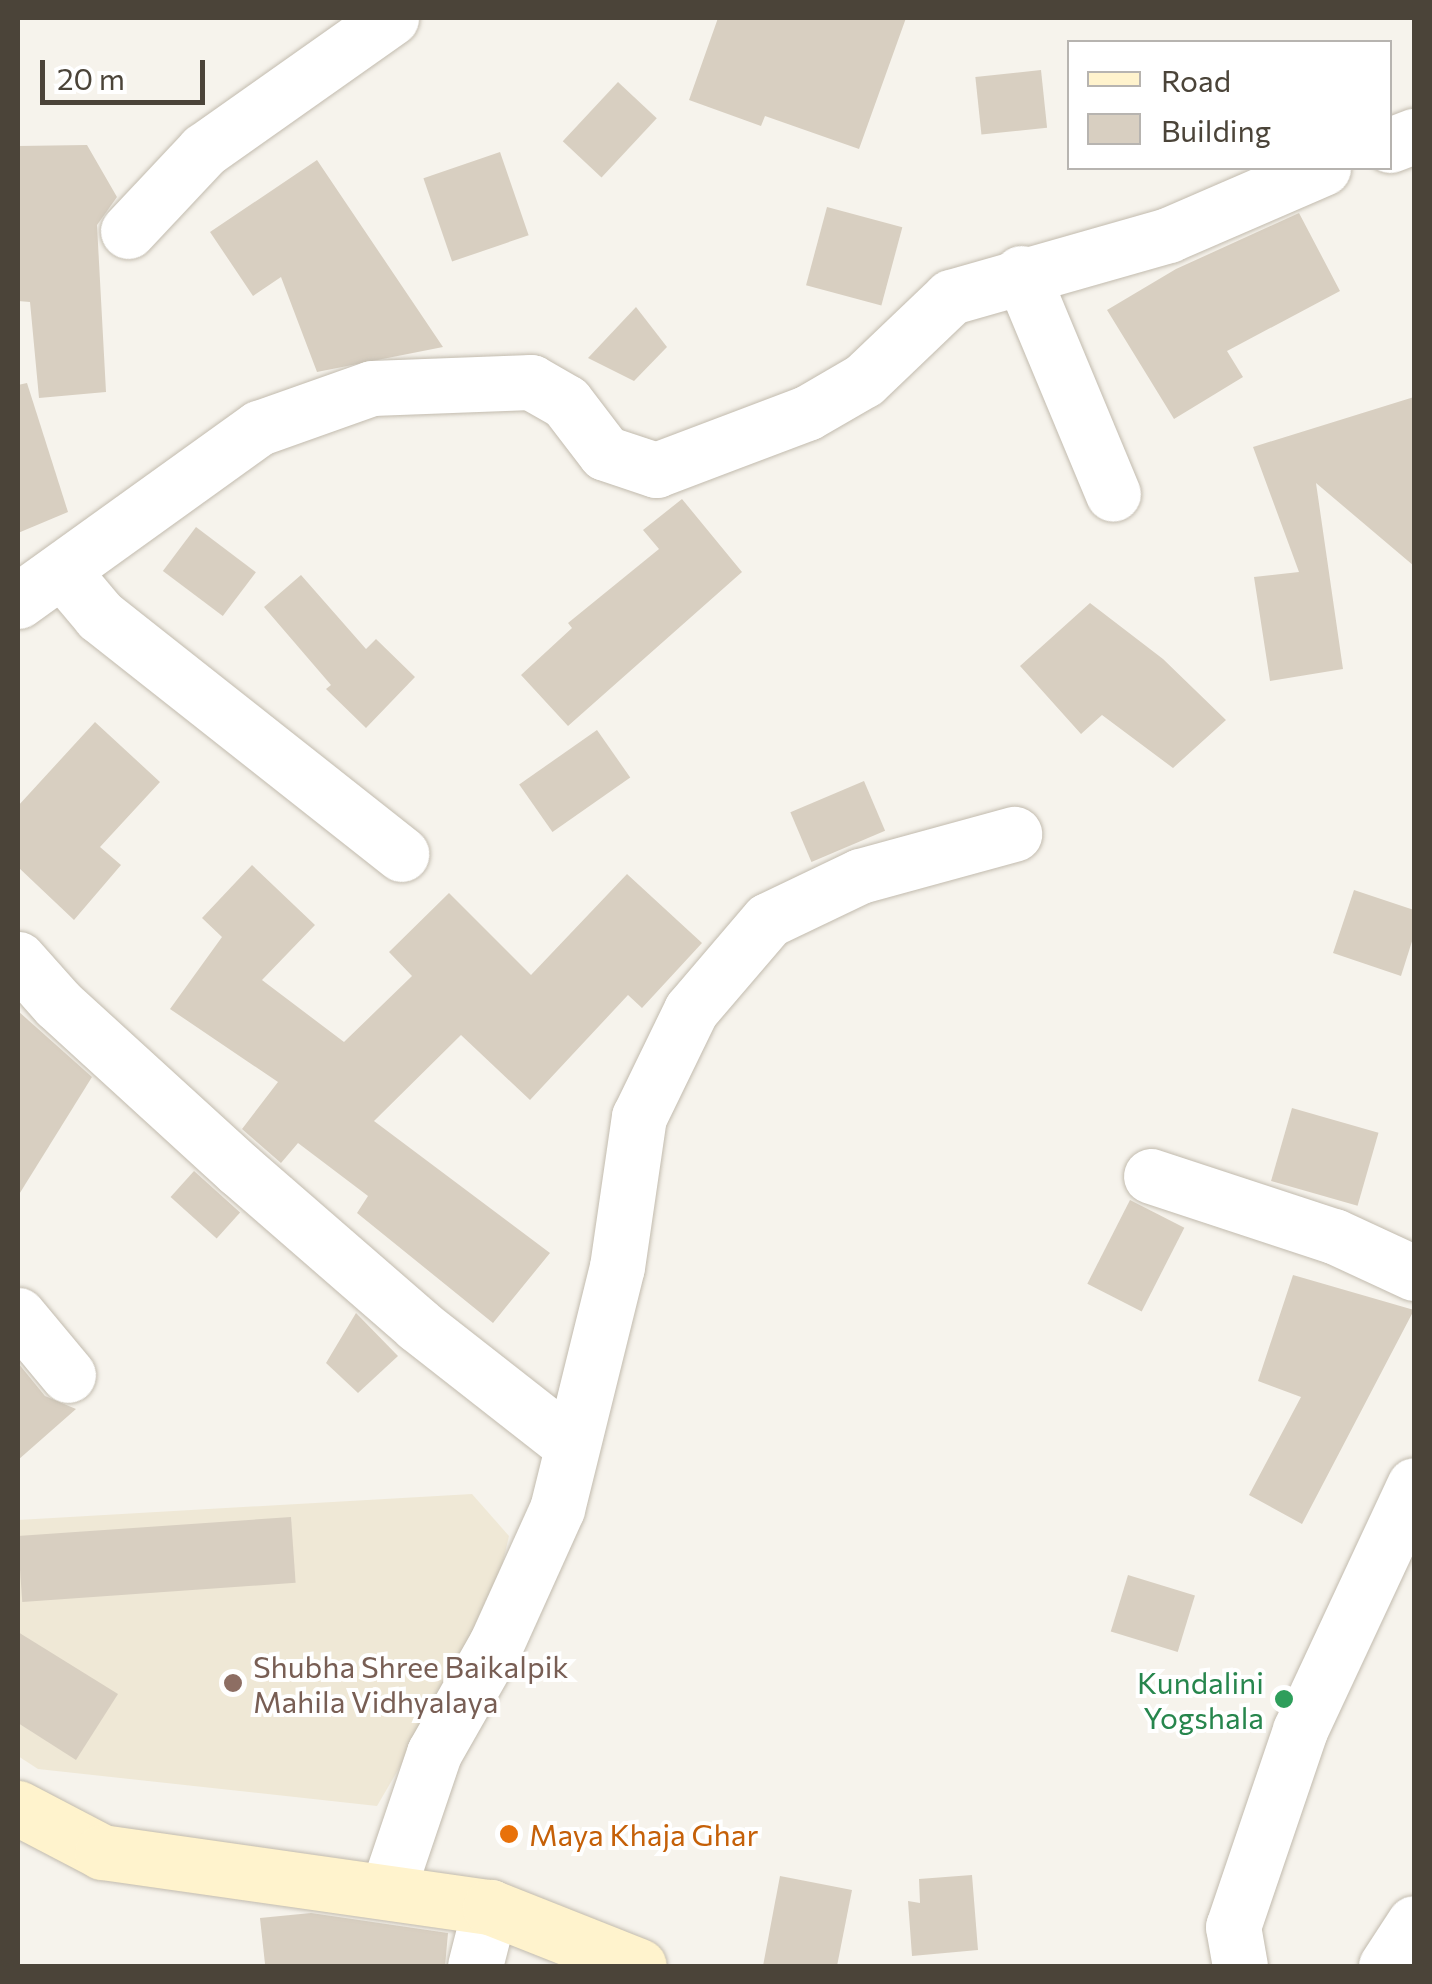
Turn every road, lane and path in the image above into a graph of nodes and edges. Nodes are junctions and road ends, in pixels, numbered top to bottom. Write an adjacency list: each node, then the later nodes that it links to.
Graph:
1 (392, 18): 3 (street)
2 (1318, 170): 4 (street)
3 (128, 231)
4 (1021, 273): 5 (street); 6 (street)
5 (1113, 494)
6 (63, 572): 7 (street); 9 (street)
7 (18, 601)
8 (1014, 834): 15 (street)
9 (401, 854)
10 (18, 959): 15 (street)
11 (1151, 1176): 12 (street)
12 (1414, 1273)
13 (18, 1316): 14 (street)
14 (68, 1375)
15 (571, 1445): 18 (street)
16 (1414, 1485): 21 (street)
17 (18, 1808): 18 (street)
18 (388, 1889): 19 (street)
19 (490, 1907): 22 (street); 23 (street)
20 (1414, 1923): 24 (street)
21 (1225, 1953)
22 (475, 1966)
23 (639, 1966)
24 (1386, 1966)

